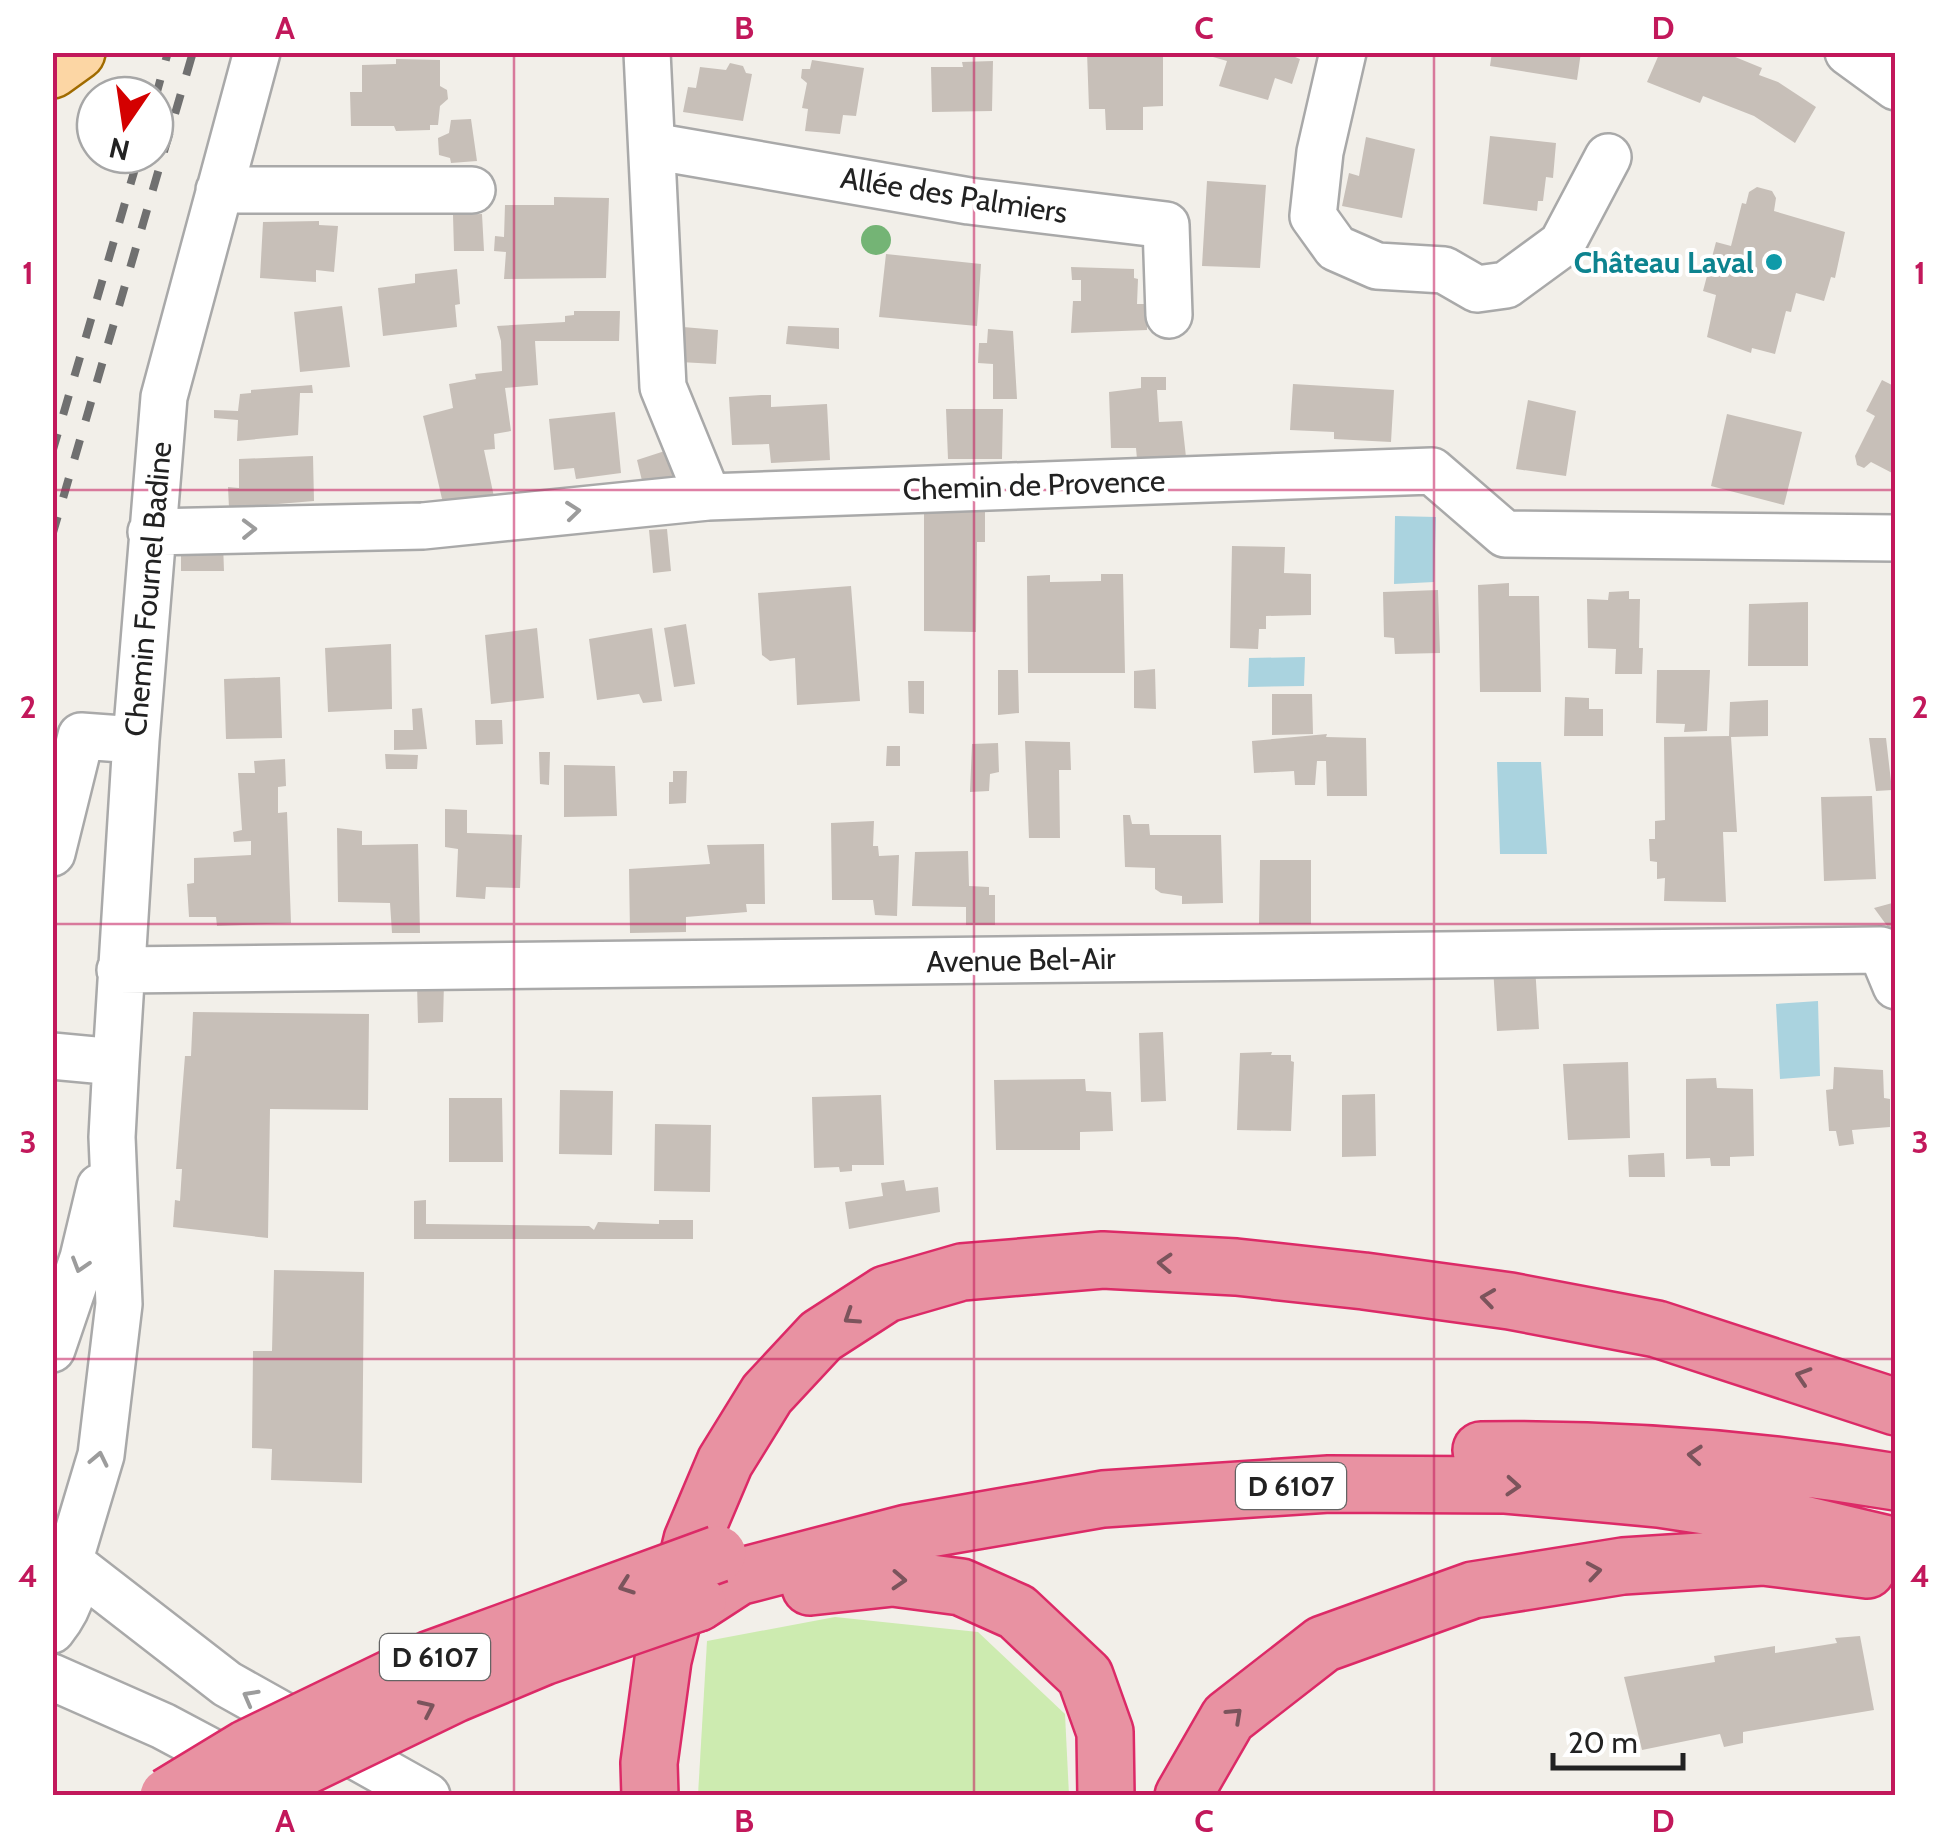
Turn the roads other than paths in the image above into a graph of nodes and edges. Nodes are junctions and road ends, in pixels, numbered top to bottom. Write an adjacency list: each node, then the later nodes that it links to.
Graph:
1 (76, 52): 6 (main road)
2 (647, 52): 8 (street)
3 (1343, 52): 9 (street)
4 (1848, 52): 7 (street)
5 (260, 57): 10 (street, Chemin Fournel Badine)
6 (52, 70)
7 (1896, 87)
8 (652, 146): 12 (street, Allée des Palmiers); 13 (street)
9 (1608, 158)
10 (220, 190): 11 (street); 14 (street, Chemin Fournel Badine)
11 (472, 190)
12 (1169, 315)
13 (708, 497): 14 (street, Chemin de Provence, one-way to 13); 15 (street, Chemin de Provence)
14 (152, 532): 16 (street, Chemin Fournel Badine)
15 (1896, 538)
16 (136, 740): 17 (street); 18 (street, Chemin Fournel Badine)
17 (52, 853)
18 (120, 970): 19 (street, Avenue Bel-Air); 21 (street, Chemin Fournel Badine)
19 (1896, 986)
20 (52, 1056): 21 (street)
21 (116, 1062): 22 (street, Chemin Fournel Badine)
22 (112, 1137): 23 (street, Chemin Fournel Badine, one-way to 23); 25 (street, Chemin Fournel Badine)
23 (52, 1349)
24 (52, 1359): 25 (street)
25 (112, 1374): 28 (street, Chemin Fournel Badine, one-way to 25)
26 (1896, 1407): 34 (highway, one-way to 34)
27 (1896, 1482): 35 (highway, D 6107, one-way to 35, bridge)
28 (67, 1546): 32 (street, Chemin Fournel Badine); 38 (street, one-way to 28)
29 (1896, 1546): 31 (highway, D 6107, one-way to 29)
30 (1896, 1574): 40 (highway, one-way to 30)
31 (698, 1604): 36 (highway, D 6107, one-way to 31, bridge); 39 (highway, one-way to 39)
32 (52, 1630)
33 (52, 1677): 37 (street)
34 (638, 1785)
35 (168, 1796)
36 (244, 1796)
37 (293, 1796)
38 (427, 1796)
39 (1106, 1796)
40 (1182, 1796)

